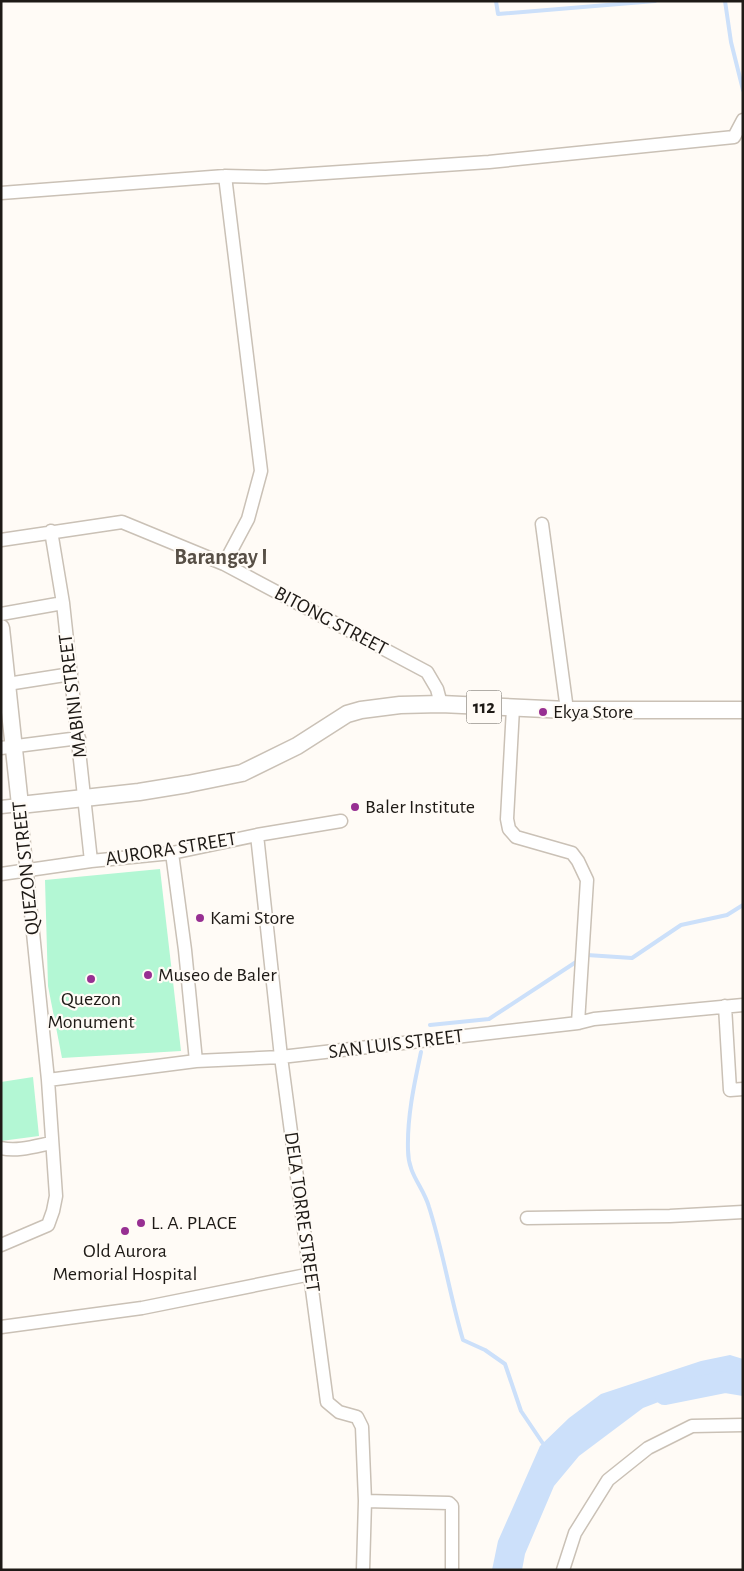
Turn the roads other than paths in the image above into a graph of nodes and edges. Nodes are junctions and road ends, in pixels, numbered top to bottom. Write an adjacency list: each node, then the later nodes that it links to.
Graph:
1 (743, 120): 2 (street)
2 (225, 176): 3 (street); 7 (street)
3 (1, 193)
4 (542, 524): 15 (street)
5 (51, 531): 6 (street, BITONG STREET); 7 (street, BITONG STREET); 8 (street, MABINI STREET)
6 (1, 540)
7 (224, 564): 13 (street, BITONG STREET)
8 (62, 603): 9 (street); 11 (street, MABINI STREET)
9 (1, 614)
10 (1, 628): 12 (main road, QUEZON STREET)
11 (71, 674): 12 (street); 17 (street, MABINI STREET)
12 (4, 684): 18 (main road, QUEZON STREET)
13 (441, 704): 14 (main road, 112); 19 (main road, 112)
14 (513, 708): 15 (main road, 112); 30 (street)
15 (567, 710): 16 (main road, 112)
16 (743, 710)
17 (79, 738): 18 (street); 19 (street, MABINI STREET)
18 (7, 748): 20 (main road, QUEZON STREET)
19 (85, 798): 20 (main road, 112); 25 (street, MABINI STREET)
20 (20, 805): 21 (street); 26 (street, QUEZON STREET)
21 (1, 808)
22 (340, 822): 23 (street, AURORA STREET)
23 (257, 835): 24 (street, AURORA STREET); 31 (street, DELA TORRE STREET)
24 (172, 853): 25 (street, AURORA STREET); 32 (street)
25 (91, 861): 26 (street, AURORA STREET)
26 (27, 871): 27 (street, AURORA STREET); 33 (street, QUEZON STREET)
27 (1, 874)
28 (743, 1005): 29 (street, SAN LUIS STREET)
29 (724, 1006): 30 (street, SAN LUIS STREET); 34 (street)
30 (578, 1023): 31 (street, SAN LUIS STREET)
31 (282, 1057): 32 (street, SAN LUIS STREET); 40 (street, DELA TORRE STREET)
32 (196, 1060): 33 (street, SAN LUIS STREET)
33 (48, 1080): 35 (street, QUEZON STREET)
34 (743, 1090)
35 (51, 1143): 36 (street); 39 (street, QUEZON STREET)
36 (1, 1148)
37 (743, 1212): 38 (street)
38 (527, 1218)
39 (1, 1244)
40 (311, 1274): 41 (street); 43 (street, DELA TORRE STREET)
41 (1, 1328)
42 (743, 1425): 46 (street)
43 (365, 1502): 44 (street, DELA TORRE STREET); 45 (street)
44 (363, 1570)
45 (452, 1570)
46 (563, 1570)

